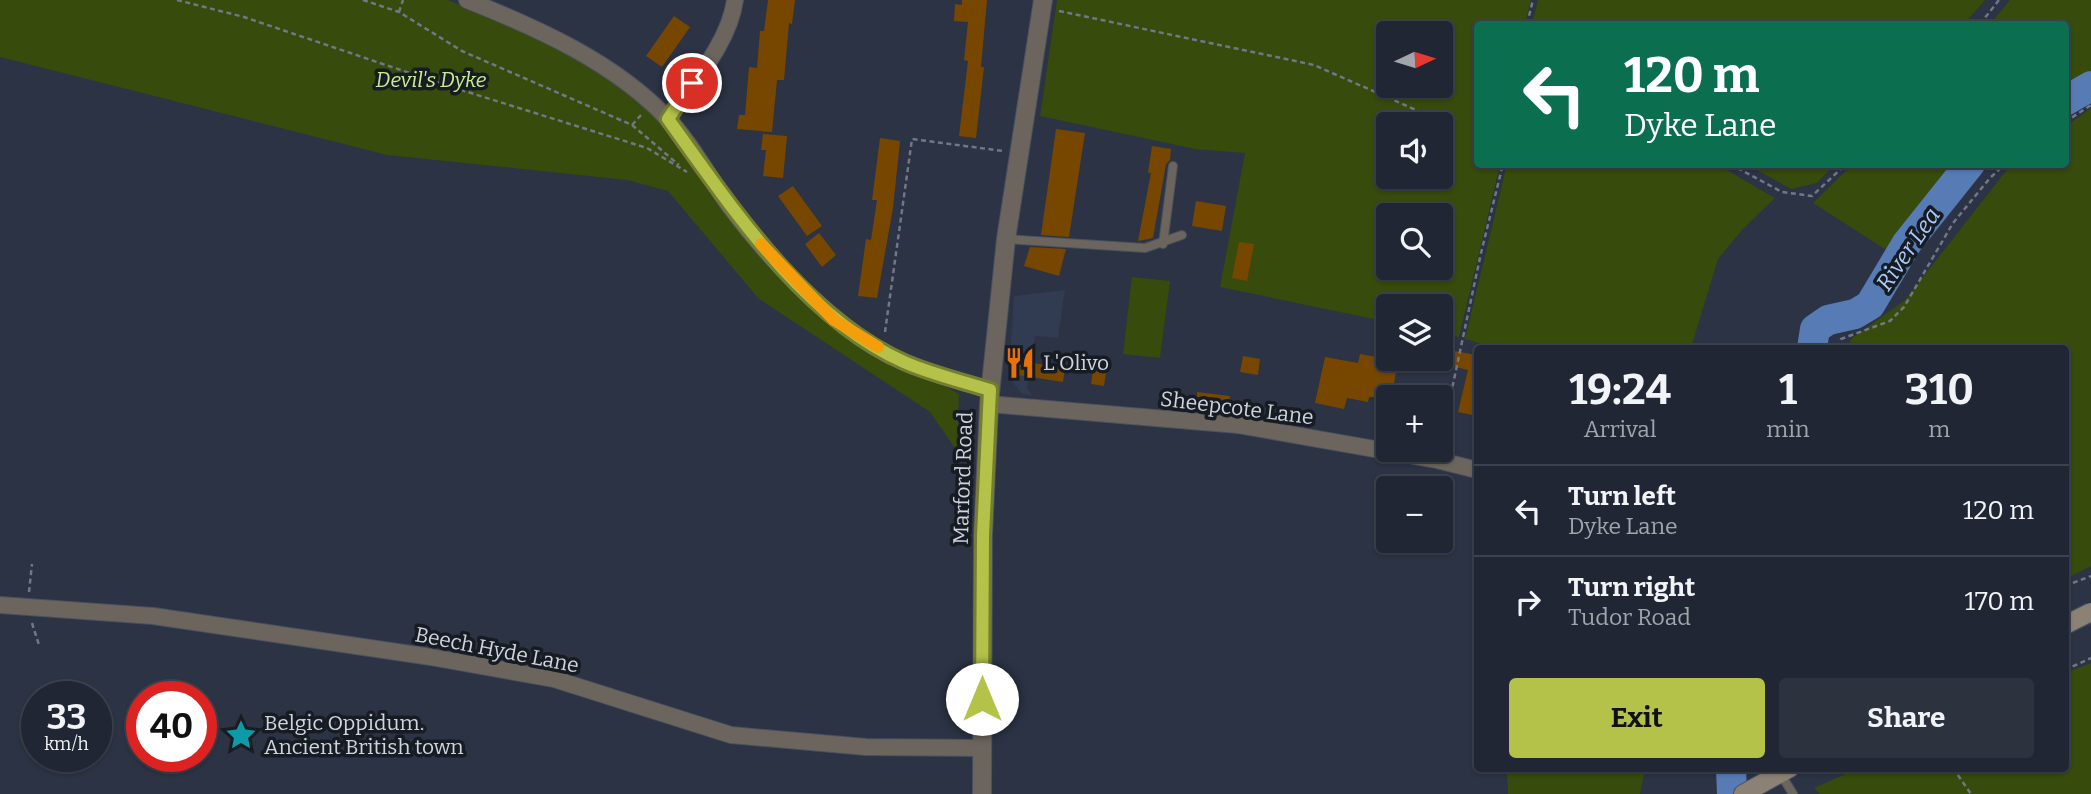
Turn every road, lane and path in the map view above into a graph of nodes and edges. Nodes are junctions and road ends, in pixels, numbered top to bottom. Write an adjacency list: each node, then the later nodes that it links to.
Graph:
1 (177, 0): 9 (path)
2 (363, 0): 9 (path)
3 (403, 0): 9 (path)
4 (467, 0): 14 (street, Sheepcote Lane)
5 (735, 0): 14 (street)
6 (1533, 0): 10 (path)
7 (1999, 0): 11 (path)
8 (1042, 4): 13 (path); 16 (street, Marford Road)
9 (399, 12)
10 (1528, 21)
11 (1982, 21)
12 (2091, 105): 15 (path)
13 (1421, 112)
14 (668, 119): 26 (street, Sheepcote Lane)
15 (2069, 119)
16 (1019, 153): 23 (street, Marford Road); 26 (path)
17 (1173, 166): 24 (lane)
18 (1502, 168): 27 (path)
19 (1737, 168): 20 (path)
20 (1842, 168)
21 (2001, 168): 25 (path)
22 (1182, 235): 24 (lane)
23 (1006, 239): 24 (lane); 28 (street, Marford Road)
24 (1163, 244)
25 (1840, 345)
26 (883, 350): 28 (street, Sheepcote Lane)
27 (1453, 385)
28 (990, 397): 29 (street, Sheepcote Lane); 37 (street, Marford Road)
29 (1474, 469)
30 (2091, 576): 31 (path)
31 (2069, 585)
32 (0, 605): 37 (street, Beech Hyde Lane)
33 (2091, 612): 34 (main road, bridge)
34 (2069, 623)
35 (2091, 658): 36 (path)
36 (2069, 668)
37 (982, 748): 42 (street, Marford Road)
38 (1780, 772): 41 (main road)
39 (1784, 772): 43 (lane)
40 (1956, 772): 44 (path)
41 (1747, 792)
42 (982, 794)
43 (1793, 794)
44 (1971, 794)

